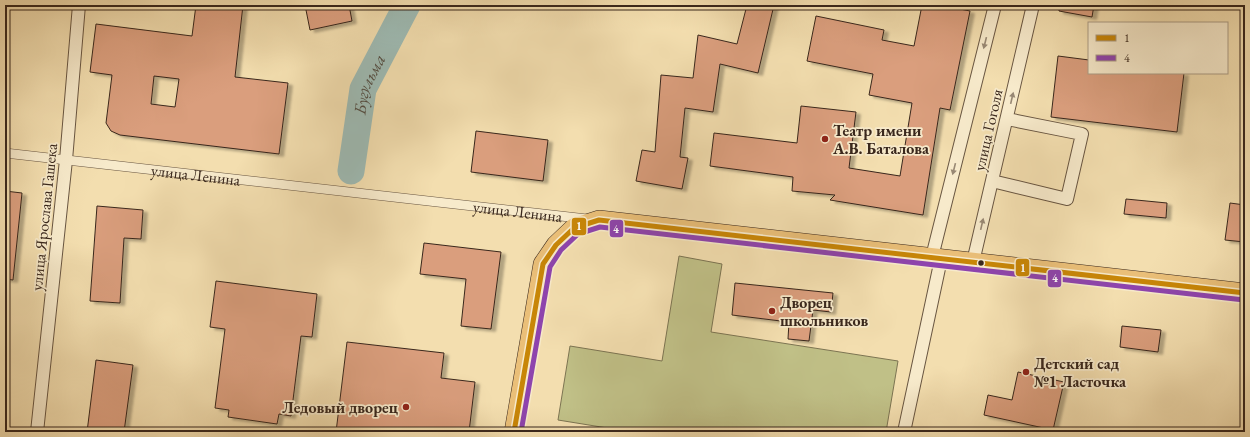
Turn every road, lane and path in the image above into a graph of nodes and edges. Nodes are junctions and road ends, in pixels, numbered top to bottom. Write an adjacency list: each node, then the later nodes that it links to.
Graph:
1 (79, 5): 6 (street, улица Ярослава Гашека)
2 (995, 5): 9 (street, улица Гоголя, one-way to 9)
3 (1034, 5): 4 (street, улица Гоголя, one-way to 3)
4 (1007, 119): 7 (street, улица Гоголя); 7 (street)
5 (5, 153): 6 (street, улица Ленина)
6 (66, 160): 8 (street, улица Ленина); 12 (street, улица Ярослава Гашека)
7 (992, 182): 10 (street, улица Гоголя, one-way to 7)
8 (599, 220): 9 (main road, улица Ленина); 13 (main road)
9 (936, 258): 10 (main road, улица Ленина); 14 (street, улица Гоголя)
10 (973, 262): 11 (main road, улица Ленина)
11 (1245, 293)
12 (37, 432)
13 (514, 432)
14 (904, 432)

